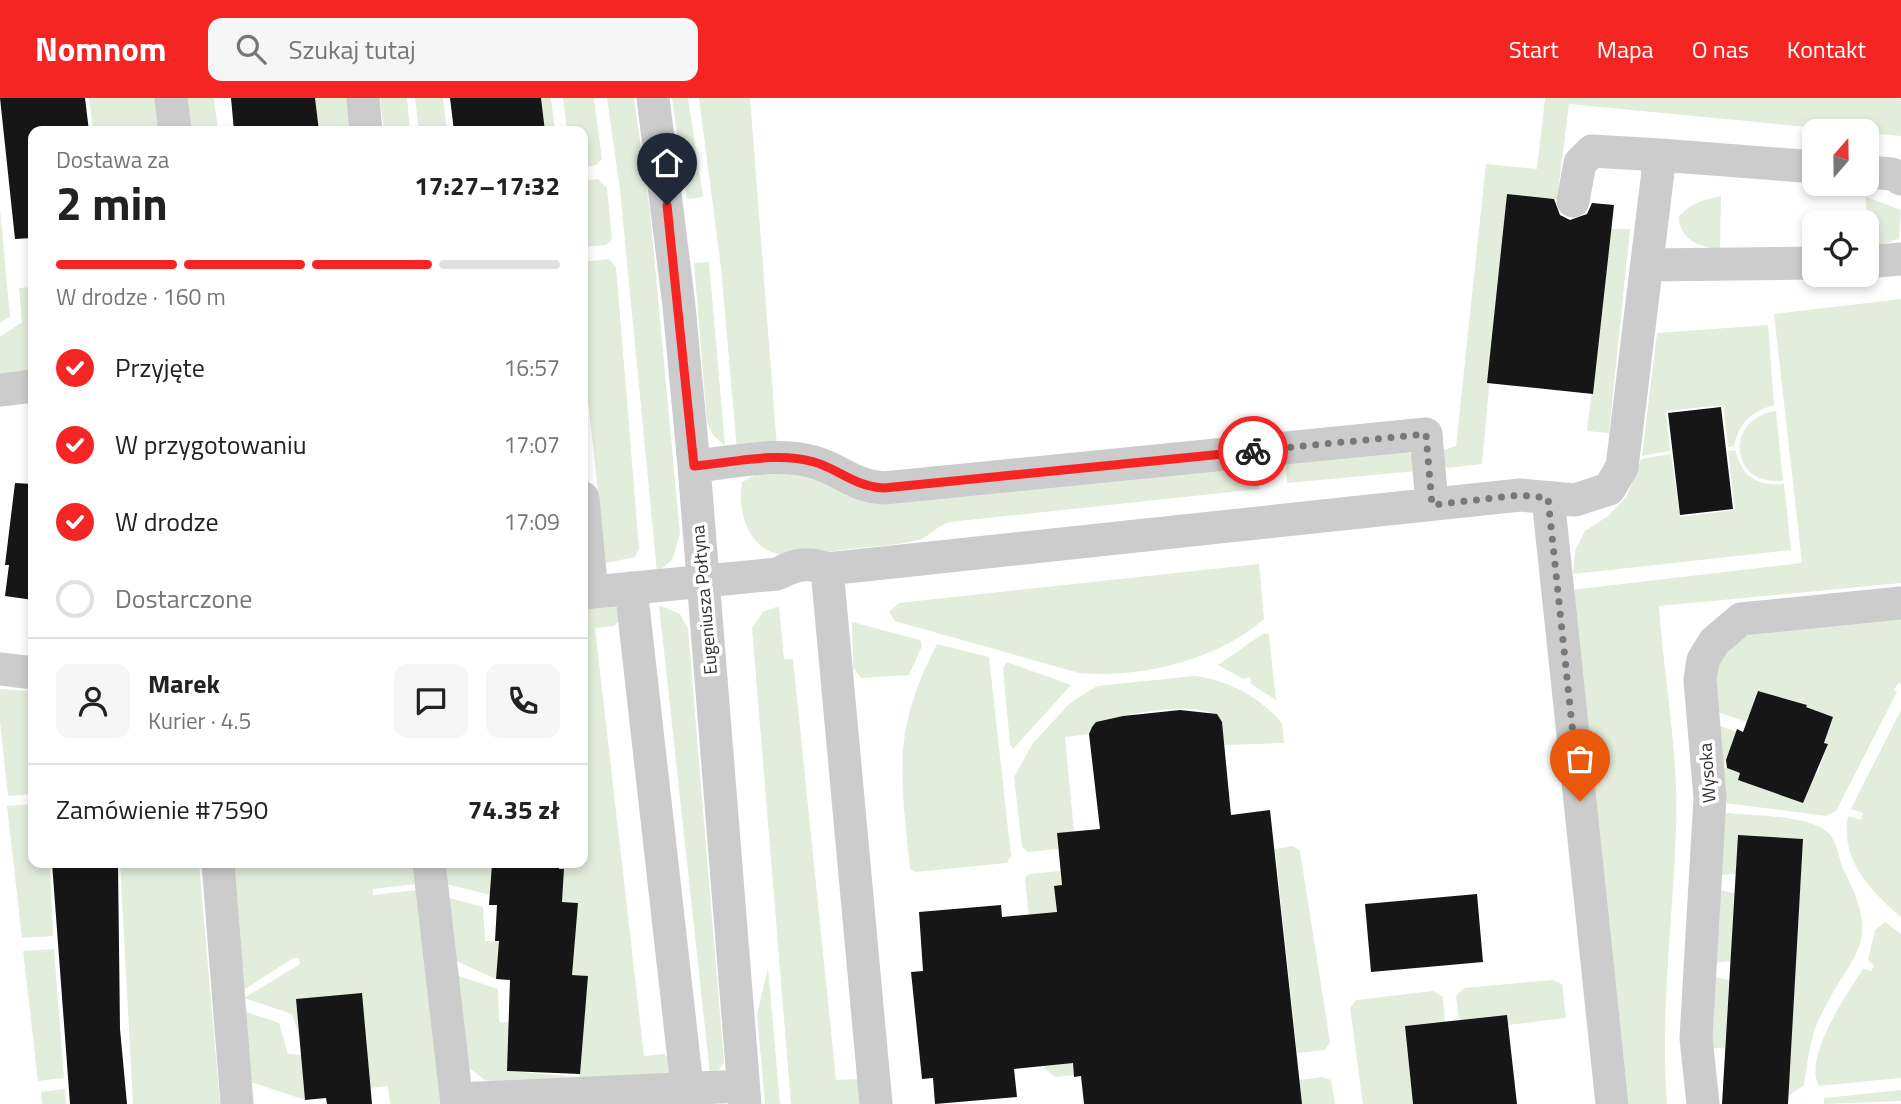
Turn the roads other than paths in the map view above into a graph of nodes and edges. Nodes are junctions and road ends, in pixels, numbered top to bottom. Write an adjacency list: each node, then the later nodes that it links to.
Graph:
1 (171, 98): 4 (street)
2 (363, 98): 5 (street)
3 (653, 98): 17 (street, Eugeniusza Połtyna)
4 (174, 126)
5 (366, 126)
6 (1660, 155): 7 (street); 10 (street); 14 (street)
7 (1802, 166)
8 (1880, 173): 9 (street)
9 (1901, 179)
10 (1573, 201)
11 (1901, 259): 12 (street)
12 (1879, 261)
13 (1802, 263): 14 (street)
14 (1647, 265): 18 (street)
15 (28, 387): 16 (street)
16 (0, 390)
17 (694, 466): 19 (street); 21 (street, Eugeniusza Połtyna)
18 (1548, 498): 19 (street); 34 (street)
19 (1432, 505): 20 (street)
20 (827, 569): 21 (street); 33 (street)
21 (702, 581): 22 (street); 29 (street, Eugeniusza Połtyna)
22 (631, 588): 23 (street); 30 (street)
23 (588, 592)
24 (1901, 603): 35 (street, Wysoka)
25 (0, 669): 26 (street)
26 (28, 672)
27 (218, 868): 32 (street)
28 (430, 868): 31 (street)
29 (744, 1095): 30 (street)
30 (689, 1097): 31 (street)
31 (457, 1101)
32 (237, 1104)
33 (876, 1104)
34 (1612, 1104)
35 (1703, 1104)

